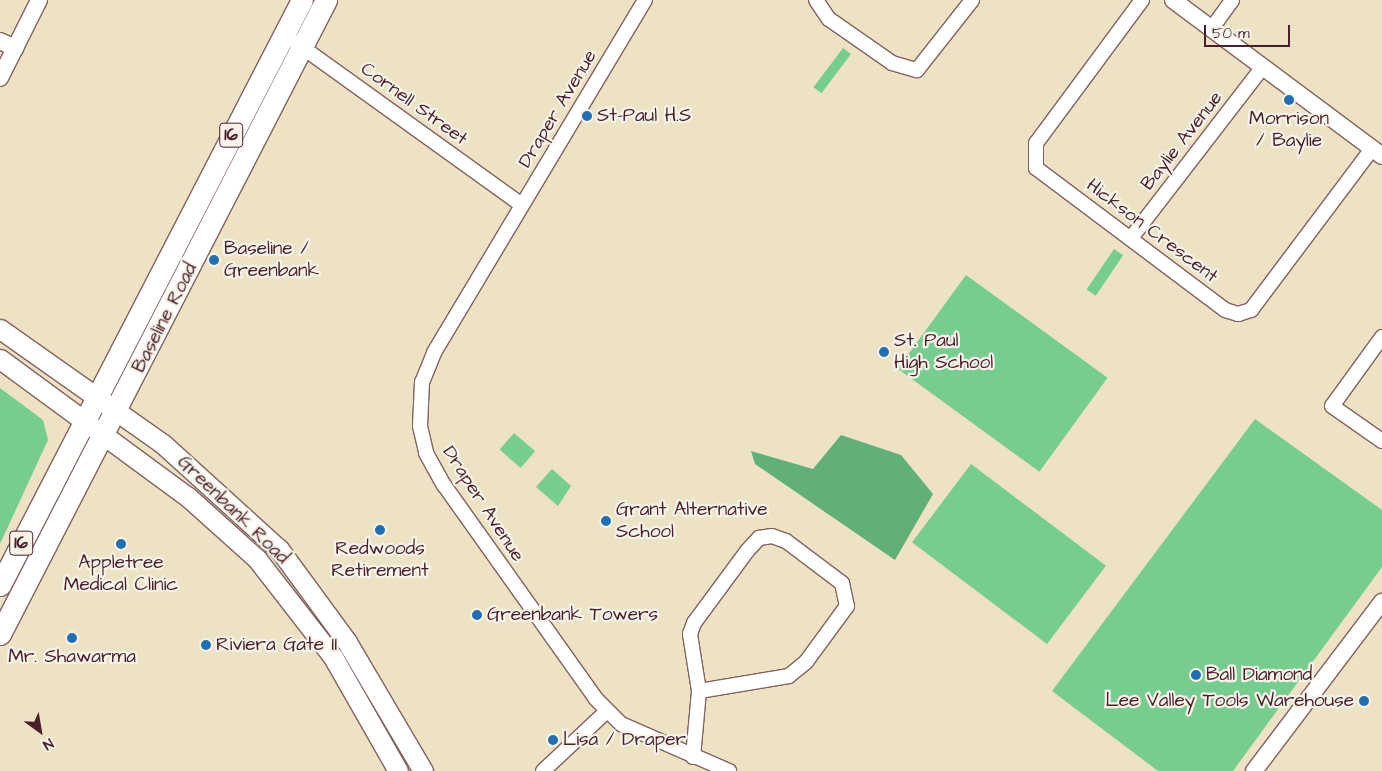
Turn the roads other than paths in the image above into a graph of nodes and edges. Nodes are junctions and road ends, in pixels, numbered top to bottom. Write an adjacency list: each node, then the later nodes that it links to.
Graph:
1 (39, 0): 12 (street)
2 (302, 0): 11 (main road, Baseline Road / 16)
3 (326, 0): 13 (main road, Baseline Road / 16)
4 (645, 0): 17 (street, Draper Avenue)
5 (816, 0): 6 (street)
6 (972, 0)
7 (1142, 0): 18 (street, Hickson Crescent)
8 (1173, 0): 10 (street)
9 (1232, 0): 10 (street)
10 (1212, 28): 14 (street)
11 (284, 35): 13 (street, Cornell Street); 22 (main road, Baseline Road / 16)
12 (7, 44): 15 (street)
13 (303, 47): 17 (street, Cornell Street); 23 (main road, Baseline Road / 16)
14 (1262, 68): 16 (street); 18 (street, Baylie Avenue)
15 (0, 78)
16 (1377, 153): 18 (street, Hickson Crescent)
17 (522, 205): 31 (street, Draper Avenue)
18 (1131, 238)
19 (0, 329): 22 (main road, Greenbank Road)
20 (1382, 337): 26 (street)
21 (0, 359): 24 (main road, Greenbank Road)
22 (95, 396): 23 (main road, Greenbank Road); 24 (main road, Baseline Road / 16)
23 (117, 410): 25 (main road, Baseline Road / 16); 34 (main road, Greenbank Road)
24 (83, 418): 25 (main road, Greenbank Road); 27 (main road, Baseline Road / 16)
25 (105, 434): 29 (main road, Baseline Road / 16); 33 (main road, Greenbank Road)
26 (1382, 441)
27 (0, 585)
28 (1382, 602): 37 (street)
29 (0, 634)
30 (699, 691): 30 (street); 32 (street)
31 (607, 711): 32 (street, Draper Avenue); 35 (street)
32 (692, 757): 36 (street, Draper Avenue)
33 (398, 771)
34 (423, 771)
35 (543, 771)
36 (729, 771)
37 (1254, 771)

